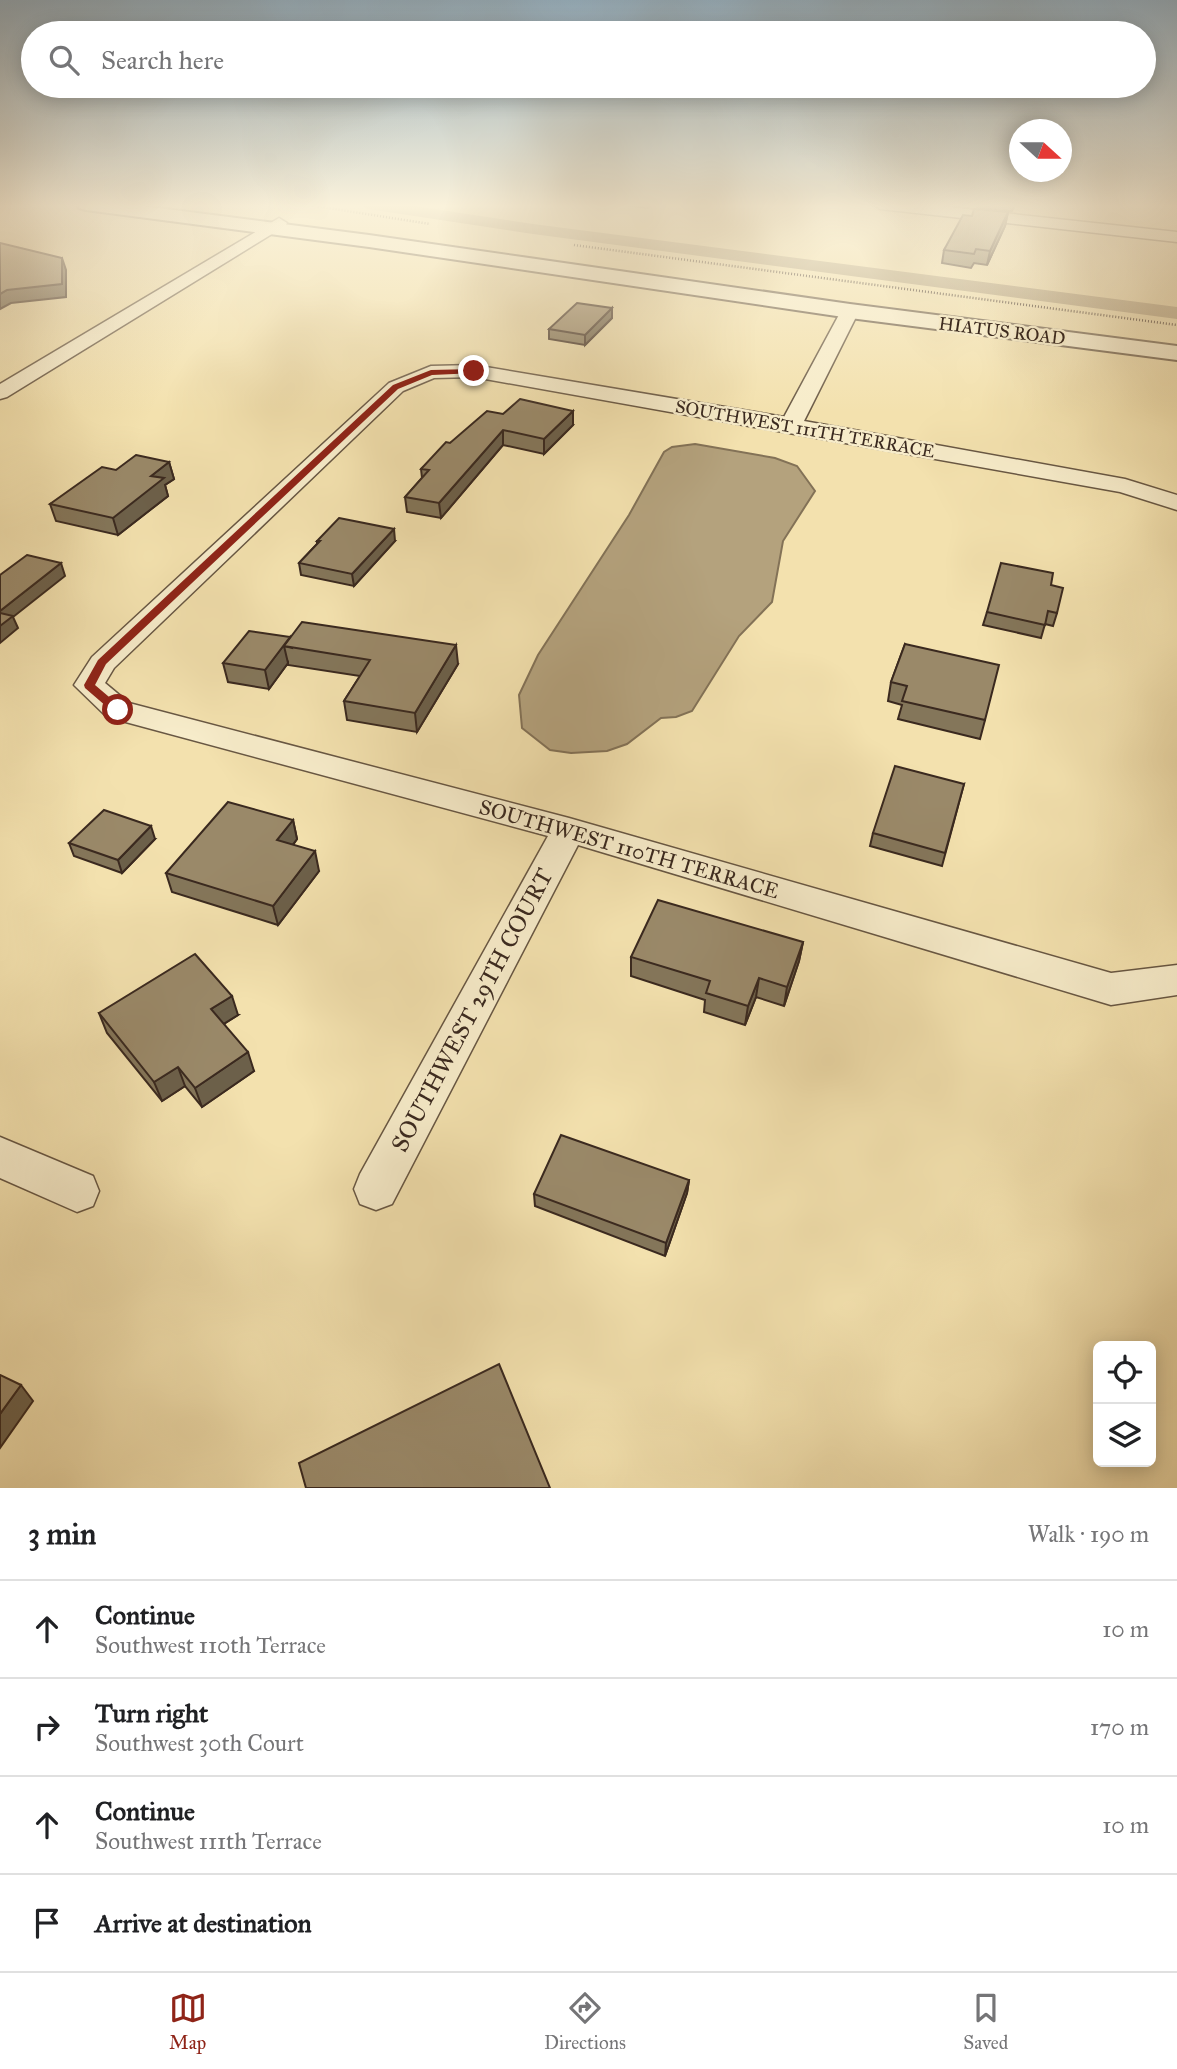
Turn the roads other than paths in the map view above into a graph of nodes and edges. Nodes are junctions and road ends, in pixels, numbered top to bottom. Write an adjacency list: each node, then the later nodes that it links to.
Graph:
1 (195, 273): 5 (street)
2 (592, 273): 3 (street, HIATUS ROAD)
3 (850, 311): 4 (street, HIATUS ROAD); 6 (street)
4 (1177, 354)
5 (0, 393)
6 (791, 425): 7 (street, SOUTHWEST 111TH TERRACE); 8 (street, SOUTHWEST 111TH TERRACE)
7 (1177, 503)
8 (89, 685): 9 (street, SOUTHWEST 110TH TERRACE)
9 (569, 830): 10 (street, SOUTHWEST 110TH TERRACE); 12 (street, SOUTHWEST 29TH COURT)
10 (1177, 980)
11 (0, 1157): 13 (street)
12 (376, 1189)
13 (77, 1191)

